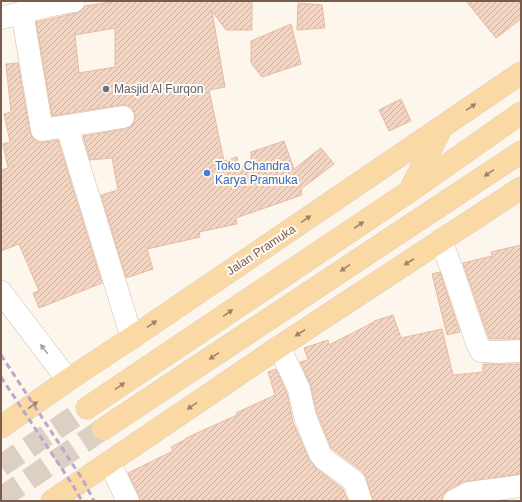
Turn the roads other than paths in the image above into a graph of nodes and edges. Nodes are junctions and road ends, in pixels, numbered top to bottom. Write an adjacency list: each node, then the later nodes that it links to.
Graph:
1 (74, 1): 2 (street)
2 (11, 15): 7 (street)
3 (521, 73): 6 (main road, Jalan Pramuka, one-way to 3)
4 (521, 113): 10 (main road)
5 (123, 118): 7 (street)
6 (442, 126): 10 (main road); 15 (main road, Jalan Pramuka, one-way to 6)
7 (67, 127): 15 (street)
8 (521, 152): 12 (main road, one-way to 12)
9 (521, 188): 11 (main road)
10 (410, 191): 19 (main road, one-way to 10)
11 (483, 214): 12 (main road); 13 (main road)
12 (412, 224): 21 (main road, one-way to 21)
13 (441, 240): 16 (main road, one-way to 16); 17 (street)
14 (1, 292): 18 (street, one-way to 14)
15 (132, 338): 18 (main road, Jalan Pramuka)
16 (280, 347): 22 (main road, one-way to 22); 26 (street)
17 (521, 351)
18 (68, 380): 20 (main road, Jalan Pramuka, one-way to 18)
19 (87, 408)
20 (1, 427)
21 (103, 429)
22 (110, 462): 24 (main road); 25 (street)
23 (521, 486): 27 (street)
24 (52, 501)
25 (128, 501)
26 (361, 501)
27 (454, 501)

